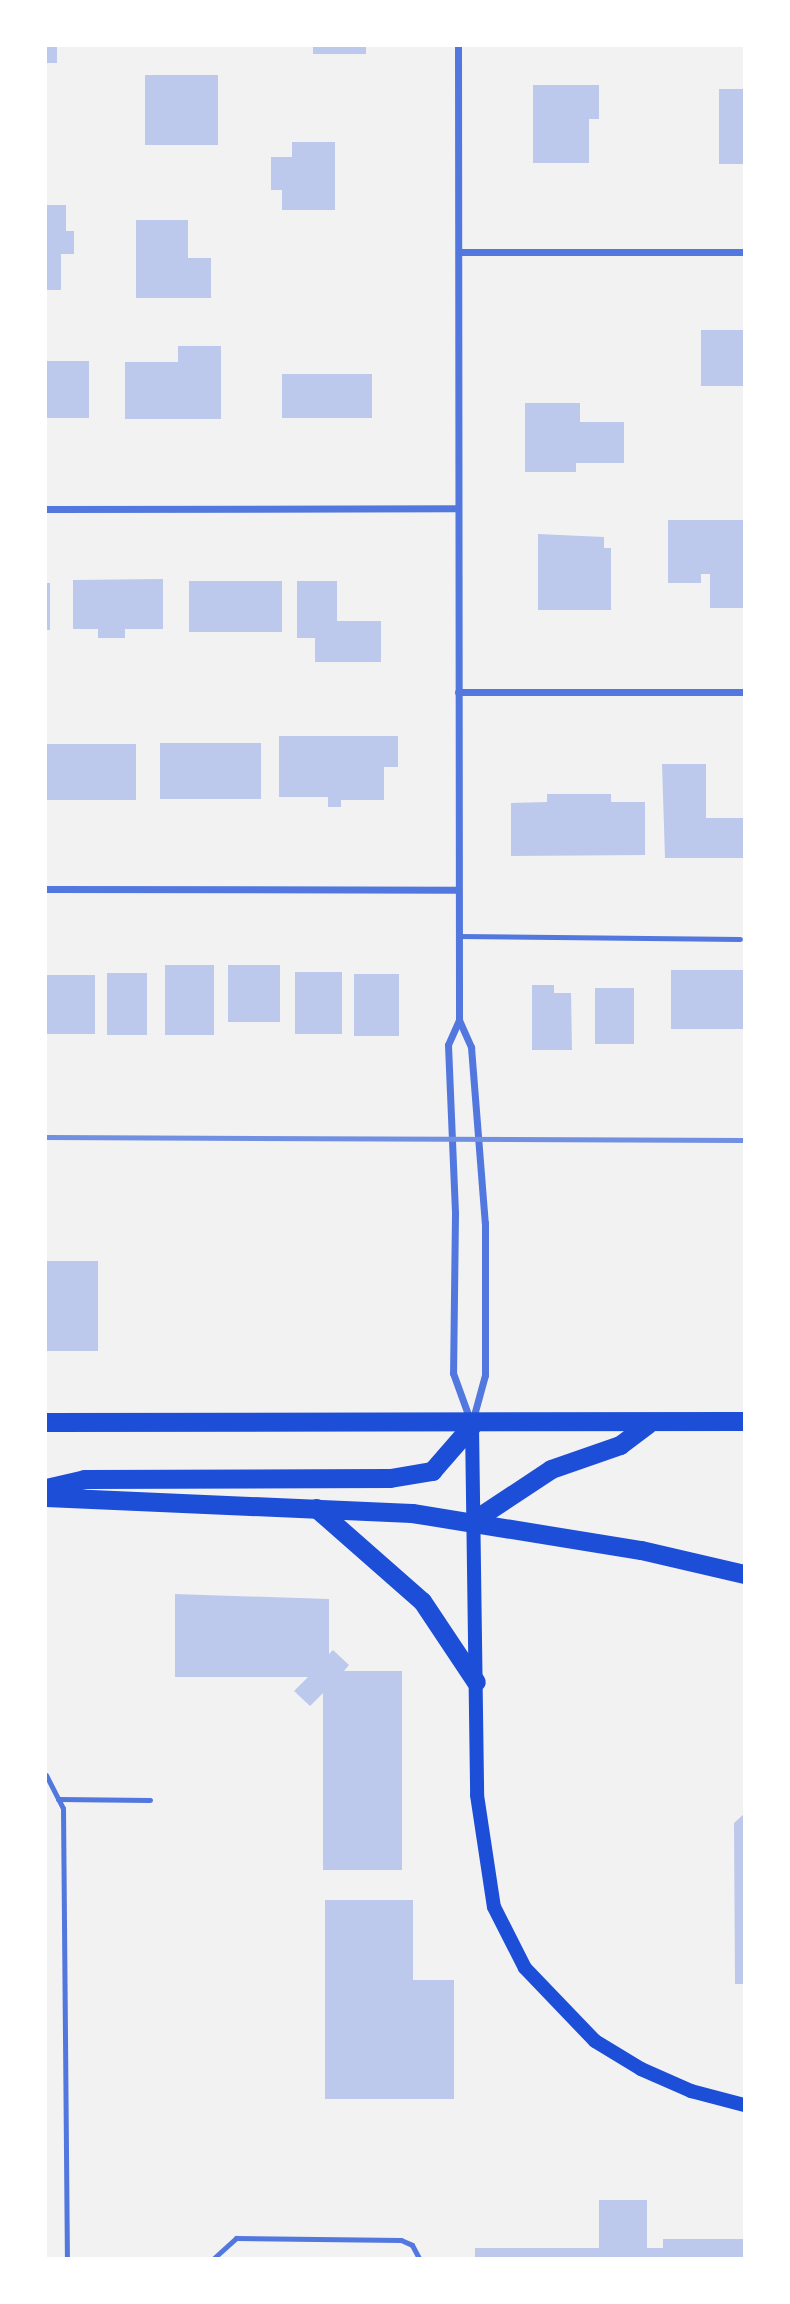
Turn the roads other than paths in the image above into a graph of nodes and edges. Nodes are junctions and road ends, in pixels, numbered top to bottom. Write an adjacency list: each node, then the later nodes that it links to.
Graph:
1 (458, 46): 2 (street)
2 (459, 252): 3 (street); 4 (street)
3 (744, 253)
4 (458, 508): 5 (street); 6 (street)
5 (46, 509)
6 (458, 692): 7 (street); 9 (street)
7 (744, 692)
8 (46, 889): 9 (street)
9 (458, 890): 10 (street)
10 (458, 936): 11 (lane); 12 (street)
11 (740, 939)
12 (459, 1020): 15 (street); 15 (street)
13 (744, 1421): 16 (highway)
14 (46, 1422): 15 (highway)
15 (472, 1424): 16 (highway); 17 (highway); 20 (main road)
16 (648, 1424): 20 (highway)
17 (46, 1488)
18 (46, 1497): 19 (highway)
19 (316, 1508): 20 (highway); 22 (highway)
20 (474, 1520): 21 (highway); 22 (main road)
21 (744, 1574)
22 (476, 1682): 26 (main road)
23 (46, 1775): 24 (lane)
24 (58, 1799): 25 (lane); 27 (lane)
25 (150, 1800)
26 (744, 2105)
27 (67, 2259)
28 (214, 2259): 29 (lane)
29 (419, 2259)

